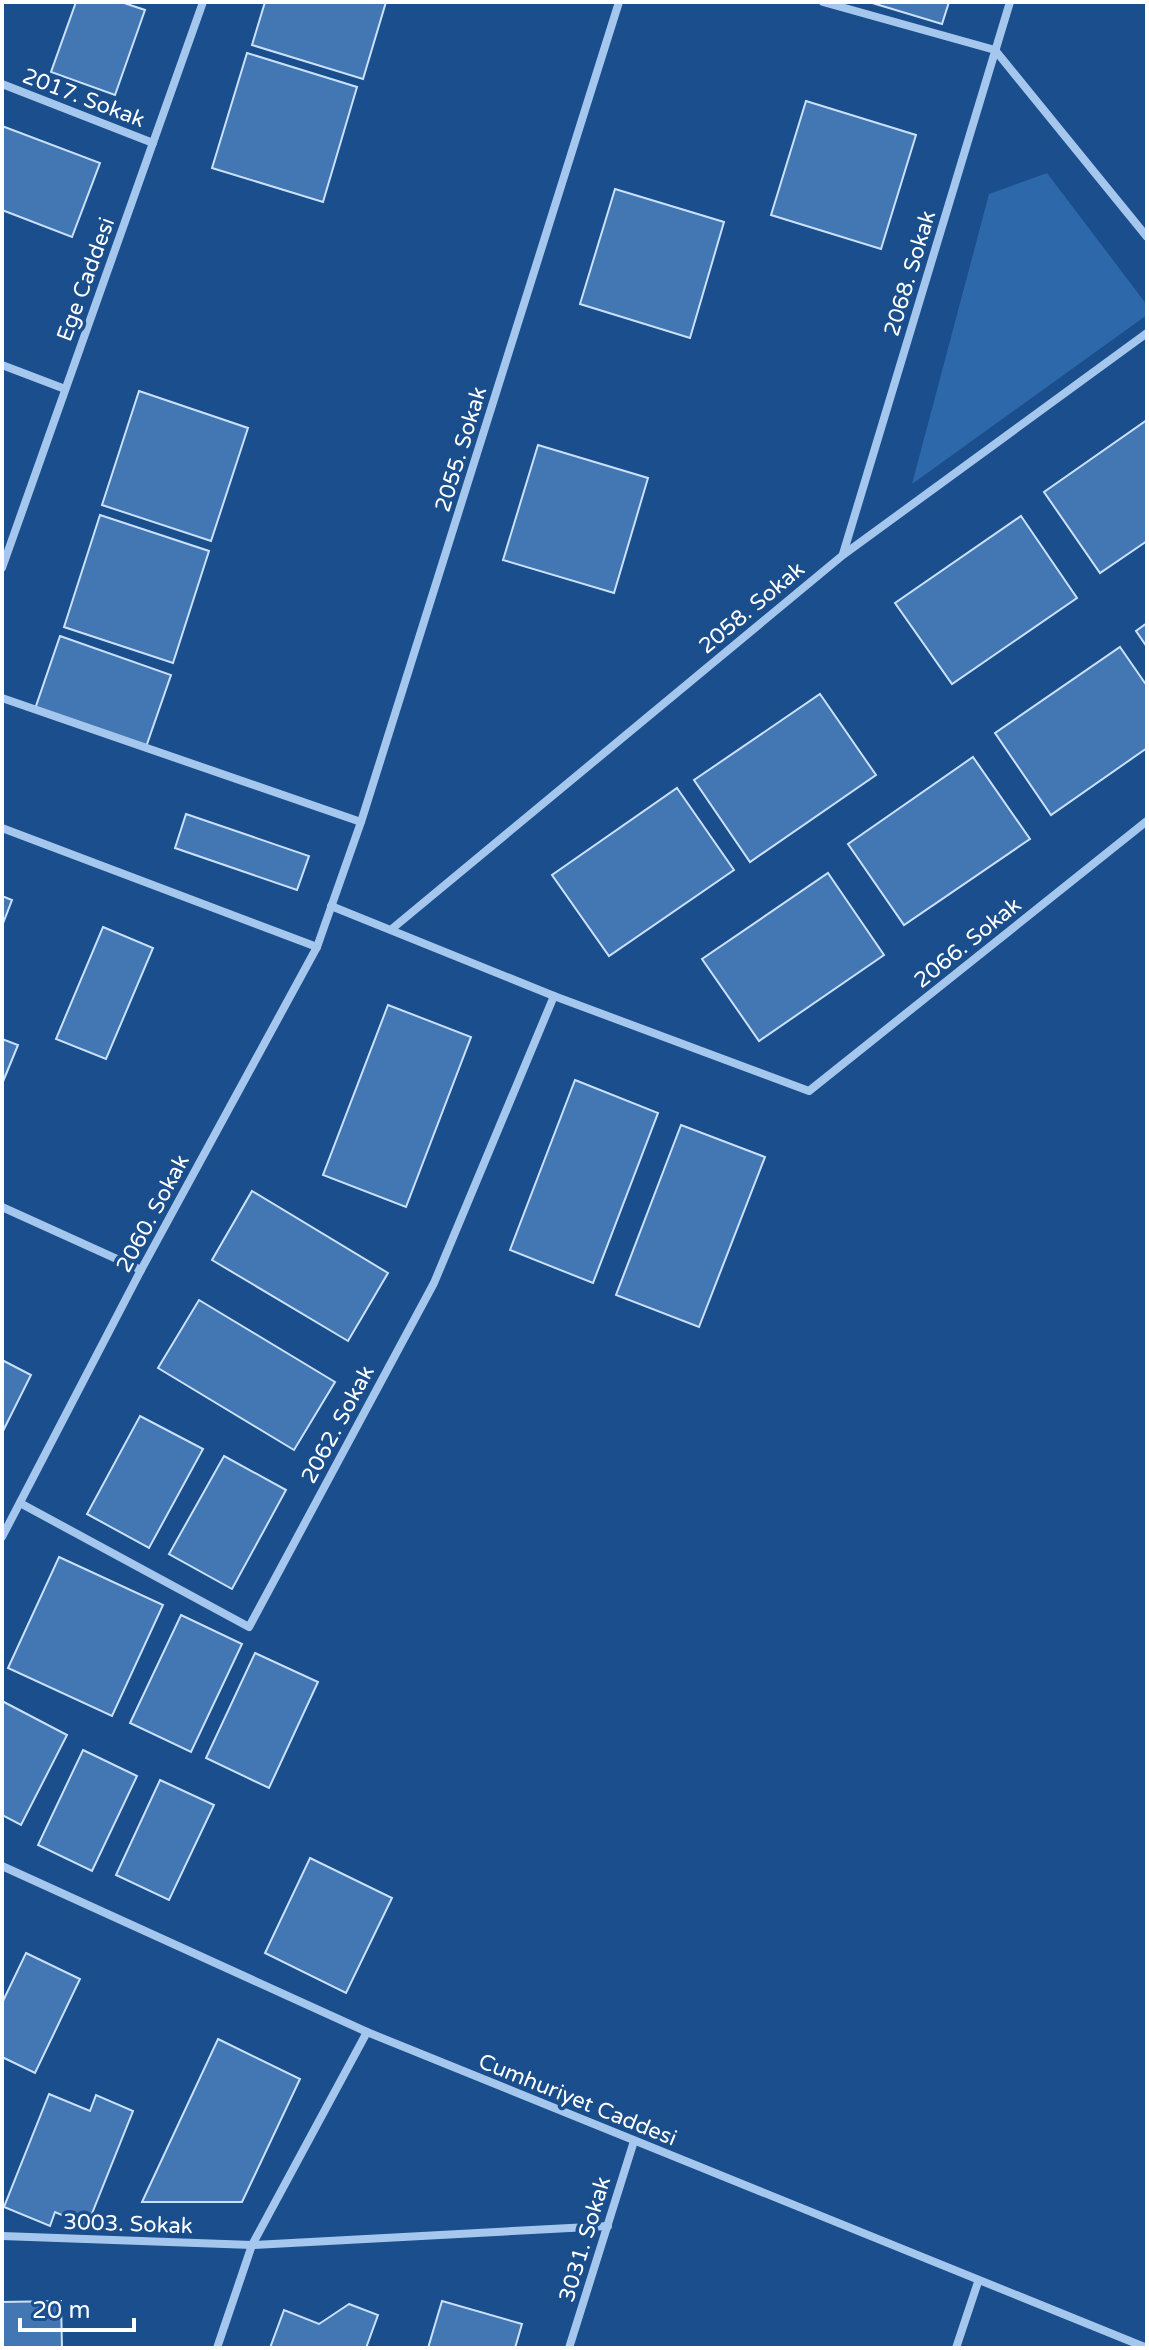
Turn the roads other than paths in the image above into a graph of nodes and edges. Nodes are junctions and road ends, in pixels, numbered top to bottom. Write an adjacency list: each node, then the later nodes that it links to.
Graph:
1 (203, 2): 7 (street, Ege Caddesi)
2 (619, 2): 16 (street, 2055. Sokak)
3 (823, 2): 5 (street)
4 (1010, 2): 5 (street, 2068. Sokak)
5 (995, 50): 8 (street); 12 (street, 2068. Sokak)
6 (2, 84): 7 (street, 2017. Sokak)
7 (153, 143): 11 (street, Ege Caddesi)
8 (1147, 237)
9 (1147, 333): 12 (street, 2058. Sokak)
10 (2, 365): 11 (street)
11 (65, 389): 13 (street, Ege Caddesi)
12 (843, 555): 19 (street, 2058. Sokak)
13 (2, 568)
14 (2, 698): 16 (street)
15 (1147, 821): 21 (street, 2066. Sokak)
16 (361, 822): 18 (street, 2055. Sokak)
17 (2, 828): 20 (street)
18 (331, 906): 19 (street); 20 (street, 2060. Sokak)
19 (393, 928): 21 (street)
20 (317, 947): 23 (street, 2060. Sokak)
21 (554, 996): 24 (street, 2062. Sokak)
22 (2, 1207): 23 (street)
23 (141, 1270): 24 (street, 2060. Sokak)
24 (20, 1503): 25 (street, 2060. Sokak)
25 (2, 1537)
26 (2, 1866): 27 (street, Cumhuriyet Caddesi)
27 (367, 2032): 28 (street, Cumhuriyet Caddesi); 31 (street)
28 (634, 2141): 29 (street, 3031. Sokak); 32 (street, Cumhuriyet Caddesi)
29 (608, 2226): 31 (street, 3003. Sokak); 34 (street, 3031. Sokak)
30 (2, 2236): 31 (street, 3003. Sokak)
31 (252, 2245): 33 (street)
32 (978, 2282): 35 (street); 36 (street, Cumhuriyet Caddesi)
33 (217, 2348)
34 (569, 2348)
35 (956, 2348)
36 (1147, 2348)

